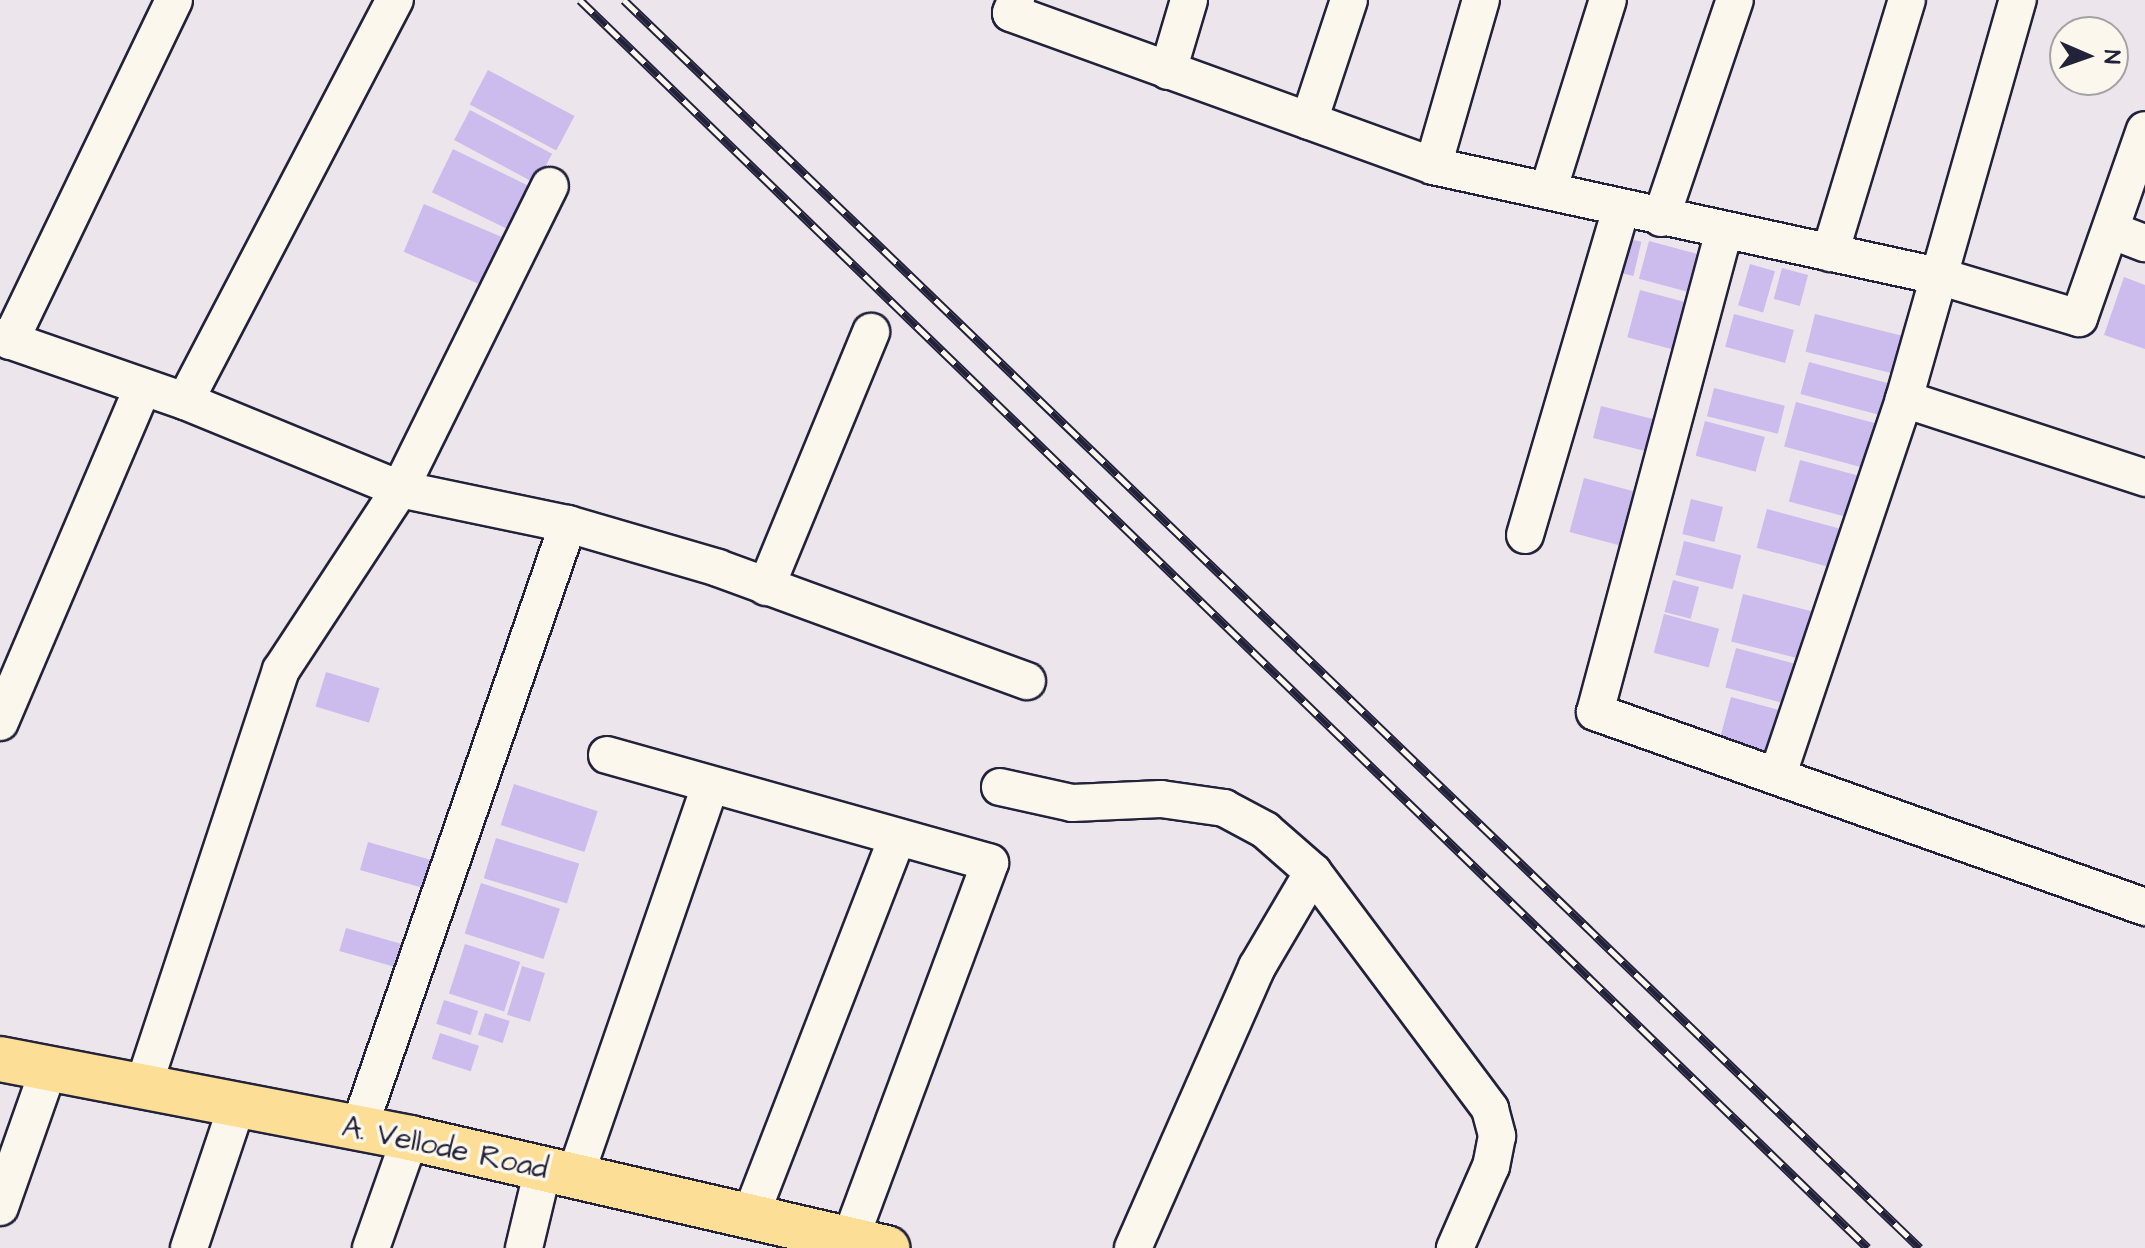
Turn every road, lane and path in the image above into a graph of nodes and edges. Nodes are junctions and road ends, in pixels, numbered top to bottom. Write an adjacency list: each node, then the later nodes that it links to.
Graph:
1 (174, 0): 24 (street)
2 (395, 0): 27 (street)
3 (1016, 0): 11 (street)
4 (1189, 0): 11 (street)
5 (1349, 0): 12 (street)
6 (1481, 0): 14 (street)
7 (1608, 0): 16 (street)
8 (1735, 0): 18 (street)
9 (1907, 0): 21 (street)
10 (2018, 0): 22 (street)
11 (1168, 71): 12 (street)
12 (1309, 121): 14 (street)
13 (2145, 130): 20 (street)
14 (1433, 166): 16 (street)
15 (550, 186): 29 (street)
16 (1548, 191): 17 (street)
17 (1621, 209): 18 (street); 31 (street)
18 (1661, 218): 19 (street)
19 (1724, 231): 21 (street); 36 (street)
20 (2129, 237): 22 (street)
21 (1830, 253): 22 (street)
22 (1938, 276): 26 (street)
23 (871, 332): 32 (street)
24 (5, 339): 25 (street)
25 (143, 387): 27 (street); 34 (street)
26 (1904, 399): 28 (street); 36 (street)
27 (185, 401): 29 (street)
28 (2145, 478)
29 (400, 489): 30 (street); 44 (street)
30 (568, 524): 32 (street); 46 (street)
31 (1525, 535)
32 (766, 587): 33 (street)
33 (1027, 681)
34 (0, 722)
35 (607, 755): 37 (street)
36 (1779, 771): 41 (street)
37 (710, 786): 39 (street); 48 (street)
38 (1000, 787): 40 (street)
39 (897, 838): 50 (street); 51 (street)
40 (1313, 872): 55 (street); 56 (street)
41 (2145, 907)
42 (0, 1059): 43 (main road, A. Vellode Road)
43 (49, 1068): 44 (main road, A. Vellode Road); 49 (street)
44 (143, 1087): 45 (main road, A. Vellode Road)
45 (237, 1105): 46 (main road, A. Vellode Road); 52 (street)
46 (359, 1128): 47 (main road, A. Vellode Road)
47 (410, 1138): 48 (main road, A. Vellode Road); 53 (street)
48 (559, 1173): 50 (main road, A. Vellode Road); 54 (street)
49 (0, 1207)
50 (750, 1217): 51 (main road, A. Vellode Road)
51 (872, 1245)
52 (189, 1248)
53 (371, 1248)
54 (524, 1248)
55 (1133, 1248)
56 (1455, 1248)

